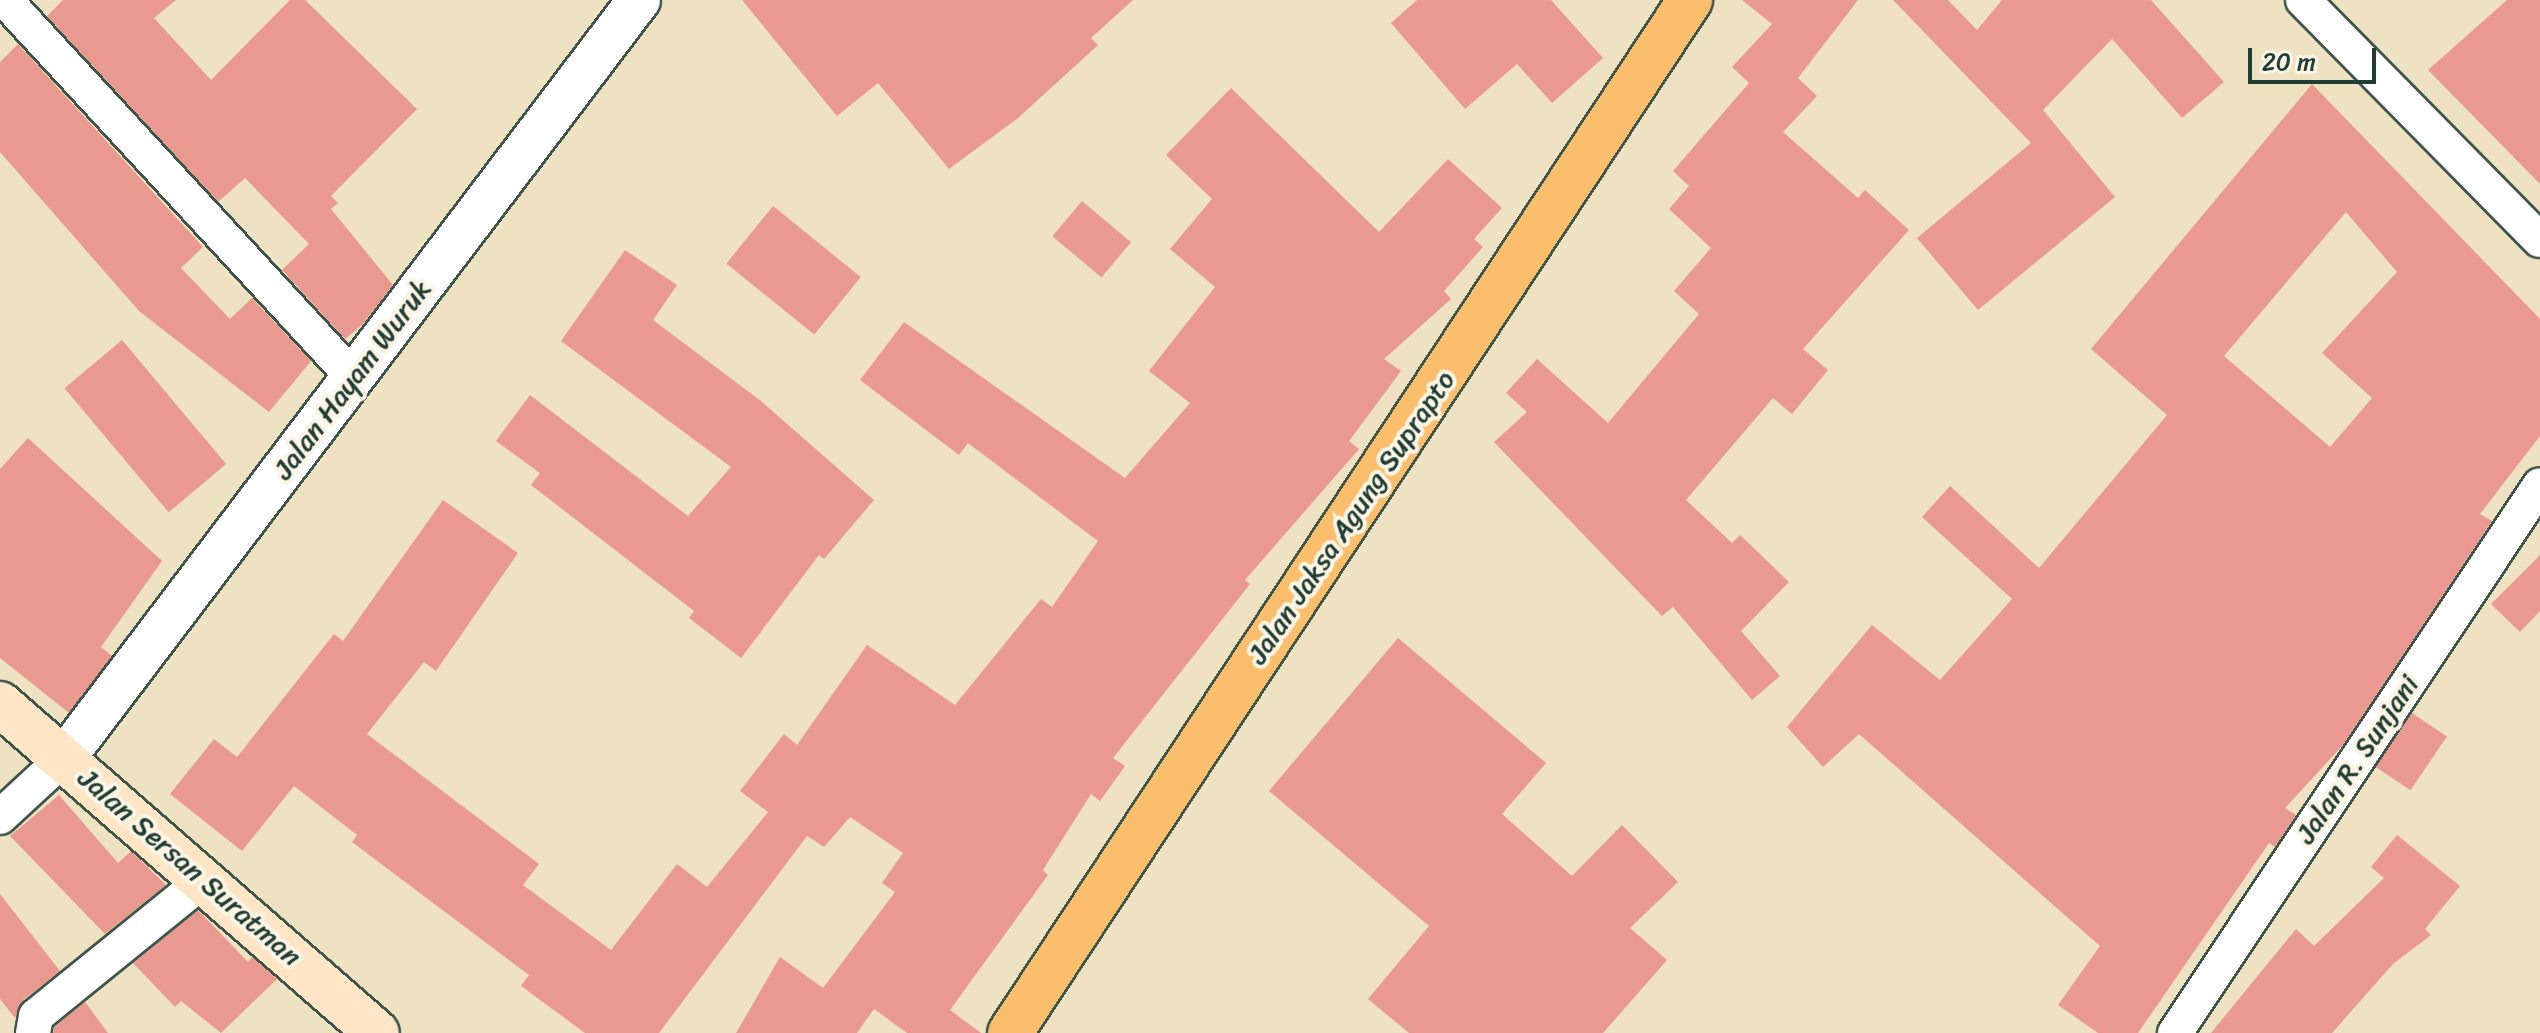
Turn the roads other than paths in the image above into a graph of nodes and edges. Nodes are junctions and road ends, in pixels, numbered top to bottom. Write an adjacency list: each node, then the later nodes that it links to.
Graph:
1 (5, 0): 6 (street)
2 (639, 0): 6 (street, Jalan Hayam Wuruk)
3 (1690, 0): 14 (main road, Jalan Jaksa Agung Suprapto)
4 (2303, 0): 5 (street)
5 (2540, 240)
6 (351, 375): 9 (street, Jalan Hayam Wuruk)
7 (2540, 485): 15 (street, Jalan R. Sunjani)
8 (0, 704): 9 (main road, Jalan Sersan Suratman)
9 (65, 757): 10 (street); 11 (main road, Jalan Sersan Suratman)
10 (0, 817)
11 (204, 880): 12 (street); 13 (main road, Jalan Sersan Suratman)
12 (33, 1033)
13 (377, 1033)
14 (1010, 1033)
15 (2175, 1033)

